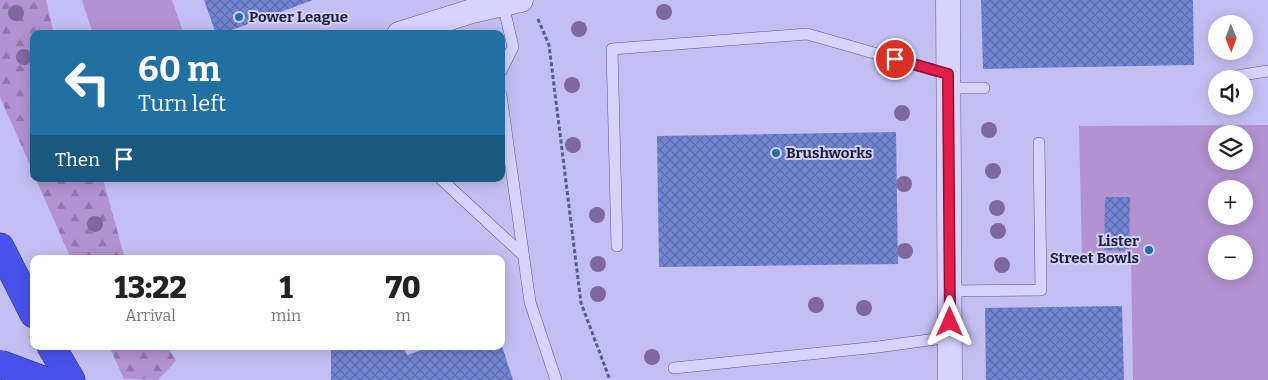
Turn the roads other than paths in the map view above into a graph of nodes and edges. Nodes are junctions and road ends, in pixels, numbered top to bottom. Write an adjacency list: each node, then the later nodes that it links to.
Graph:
1 (948, 0): 8 (street)
2 (512, 2): 3 (street); 5 (lane)
3 (470, 6): 4 (street)
4 (409, 30)
5 (505, 63)
6 (1268, 71): 7 (lane)
7 (1253, 73)
8 (948, 81): 9 (lane); 13 (lane); 16 (street)
9 (984, 88)
10 (505, 125): 15 (lane)
11 (1039, 143): 16 (lane)
12 (444, 182): 15 (lane)
13 (617, 246)
14 (0, 247): 17 (highway)
15 (523, 256): 26 (lane)
16 (950, 292): 18 (street)
17 (30, 306)
18 (950, 337): 22 (lane); 27 (street)
19 (0, 350): 23 (highway)
20 (53, 350): 25 (highway)
21 (0, 364): 24 (highway, bridge)
22 (674, 368)
23 (20, 380)
24 (43, 380)
25 (71, 380)
26 (556, 380)
27 (950, 380)

